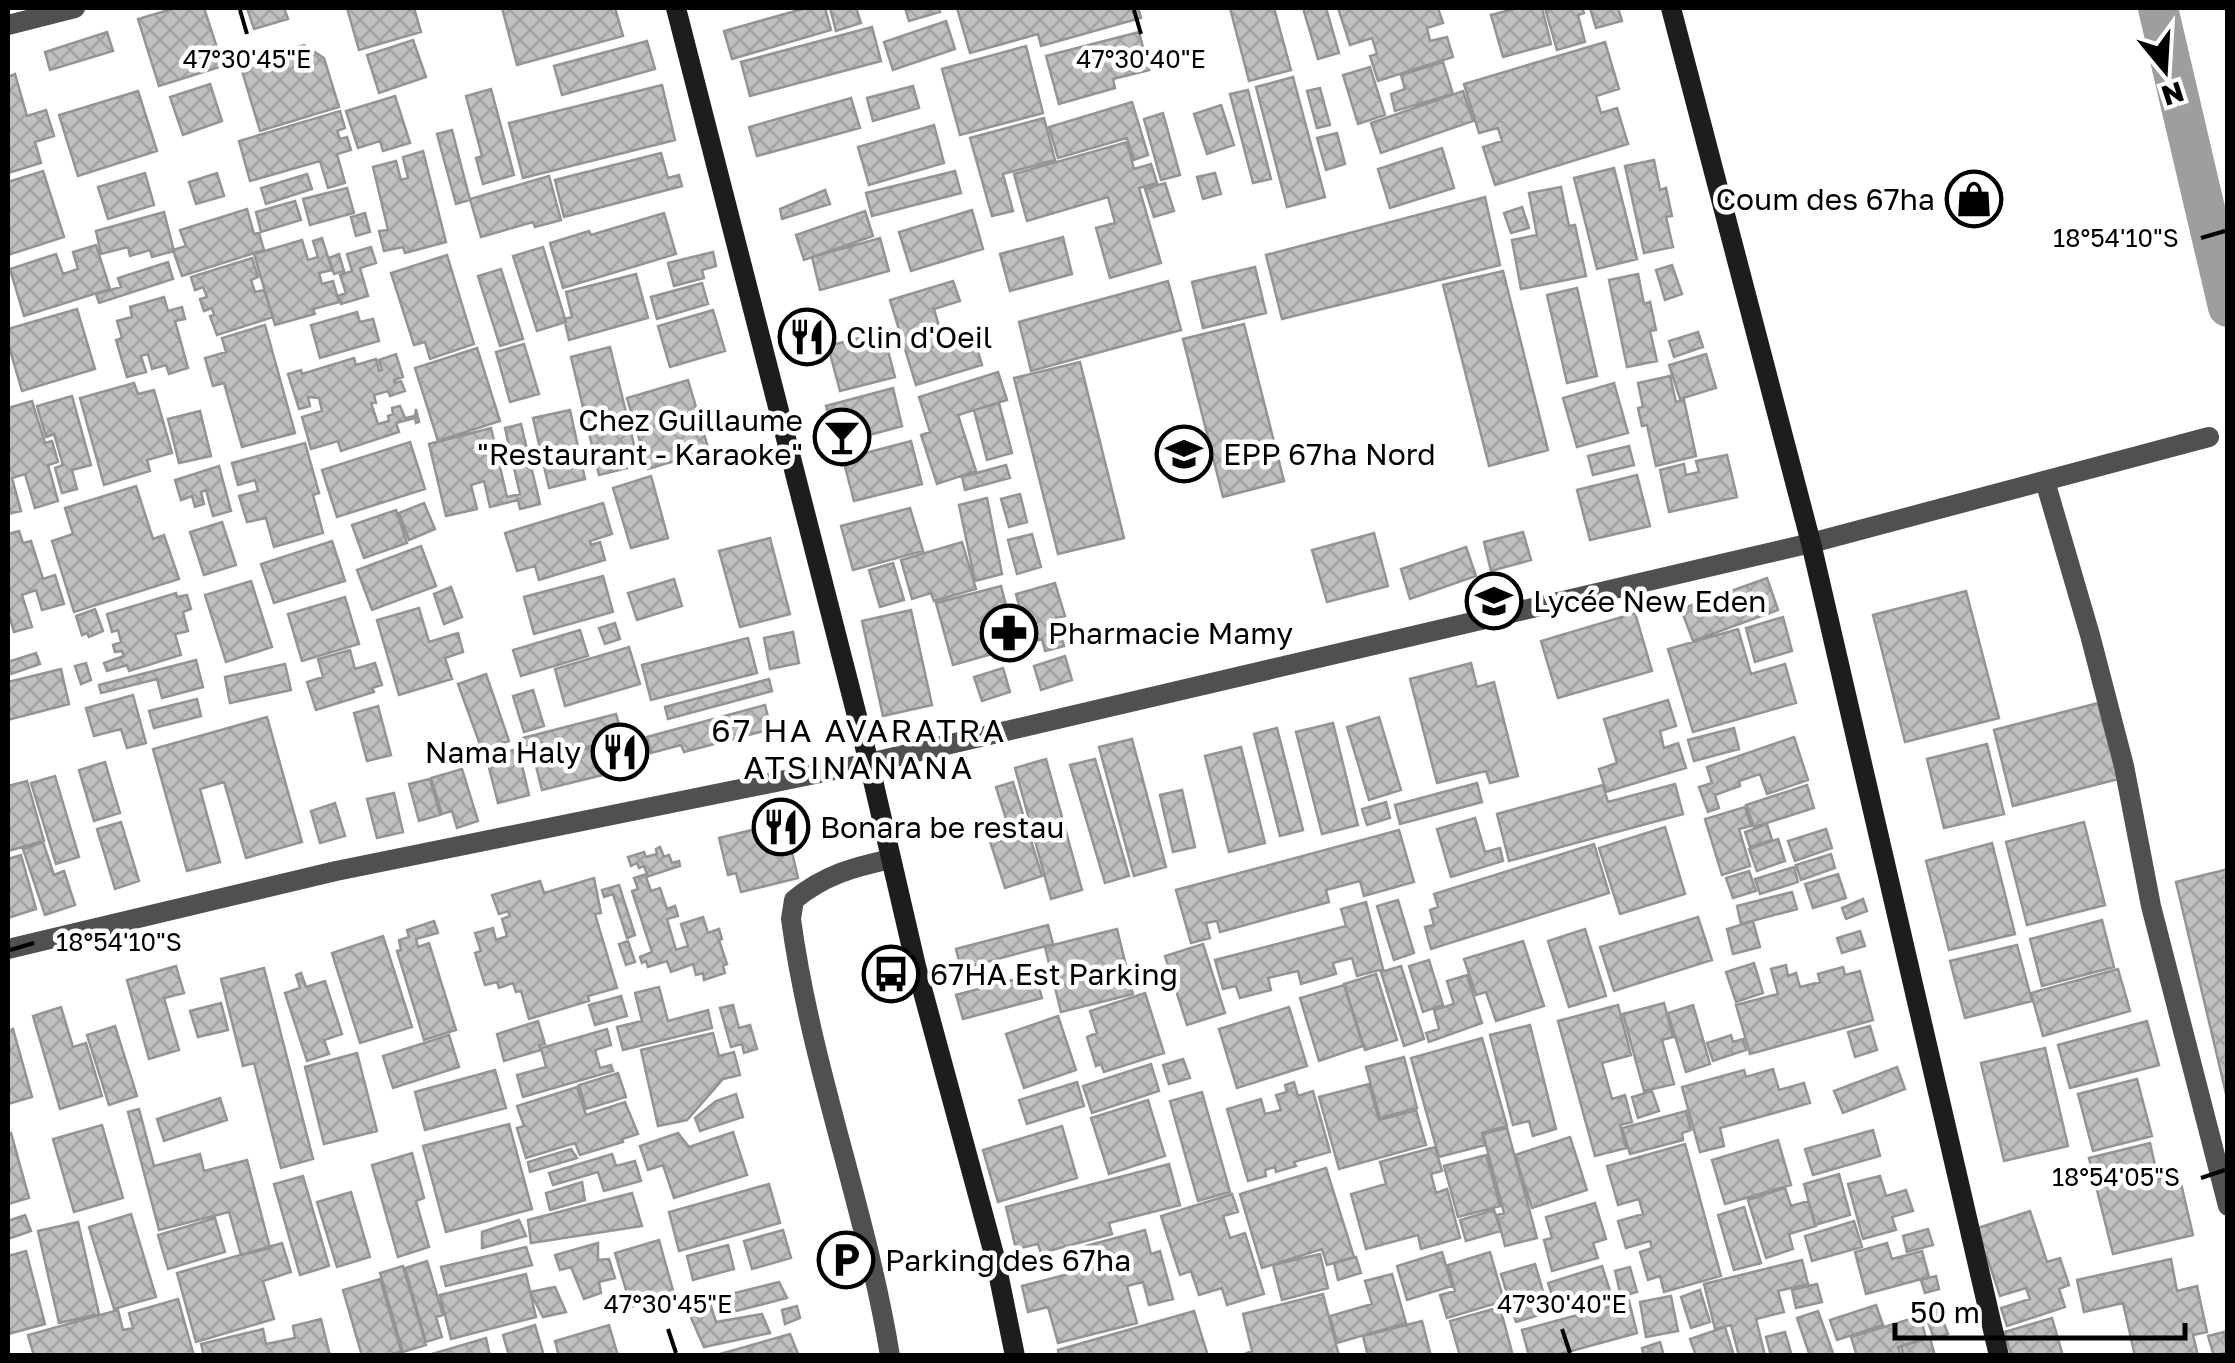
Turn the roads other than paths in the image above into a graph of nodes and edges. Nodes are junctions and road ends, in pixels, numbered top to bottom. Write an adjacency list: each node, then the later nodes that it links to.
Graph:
1 (76, 8): 4 (street)
2 (676, 8): 8 (street)
3 (1671, 8): 7 (street)
4 (8, 25)
5 (2210, 437): 6 (street)
6 (2045, 481): 7 (street); 11 (street)
7 (1811, 543): 8 (street); 14 (street)
8 (869, 763): 9 (street); 10 (street)
9 (891, 859): 12 (street); 13 (street)
10 (8, 950)
11 (2228, 1206)
12 (890, 1356)
13 (1015, 1356)
14 (1998, 1356)

